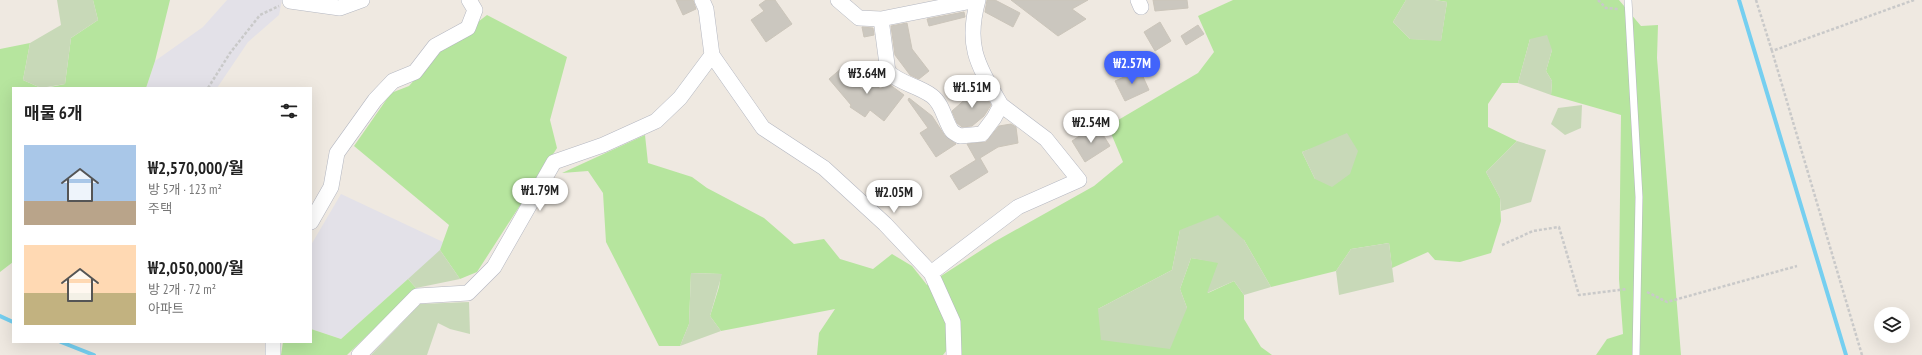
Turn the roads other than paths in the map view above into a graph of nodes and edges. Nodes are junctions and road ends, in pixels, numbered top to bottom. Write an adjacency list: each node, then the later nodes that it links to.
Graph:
1 (290, 0): 2 (street)
2 (362, 0)
3 (469, 0): 11 (street)
4 (702, 0): 9 (street)
5 (838, 0): 8 (street)
6 (977, 0): 8 (street); 10 (street)
7 (1628, 0): 17 (lane)
8 (881, 19): 10 (street)
9 (712, 55): 12 (street); 15 (street)
10 (1000, 105): 12 (street)
11 (312, 220)
12 (931, 273): 16 (street)
13 (273, 343): 14 (street)
14 (272, 355)
15 (359, 355)
16 (954, 355)
17 (1636, 355)

